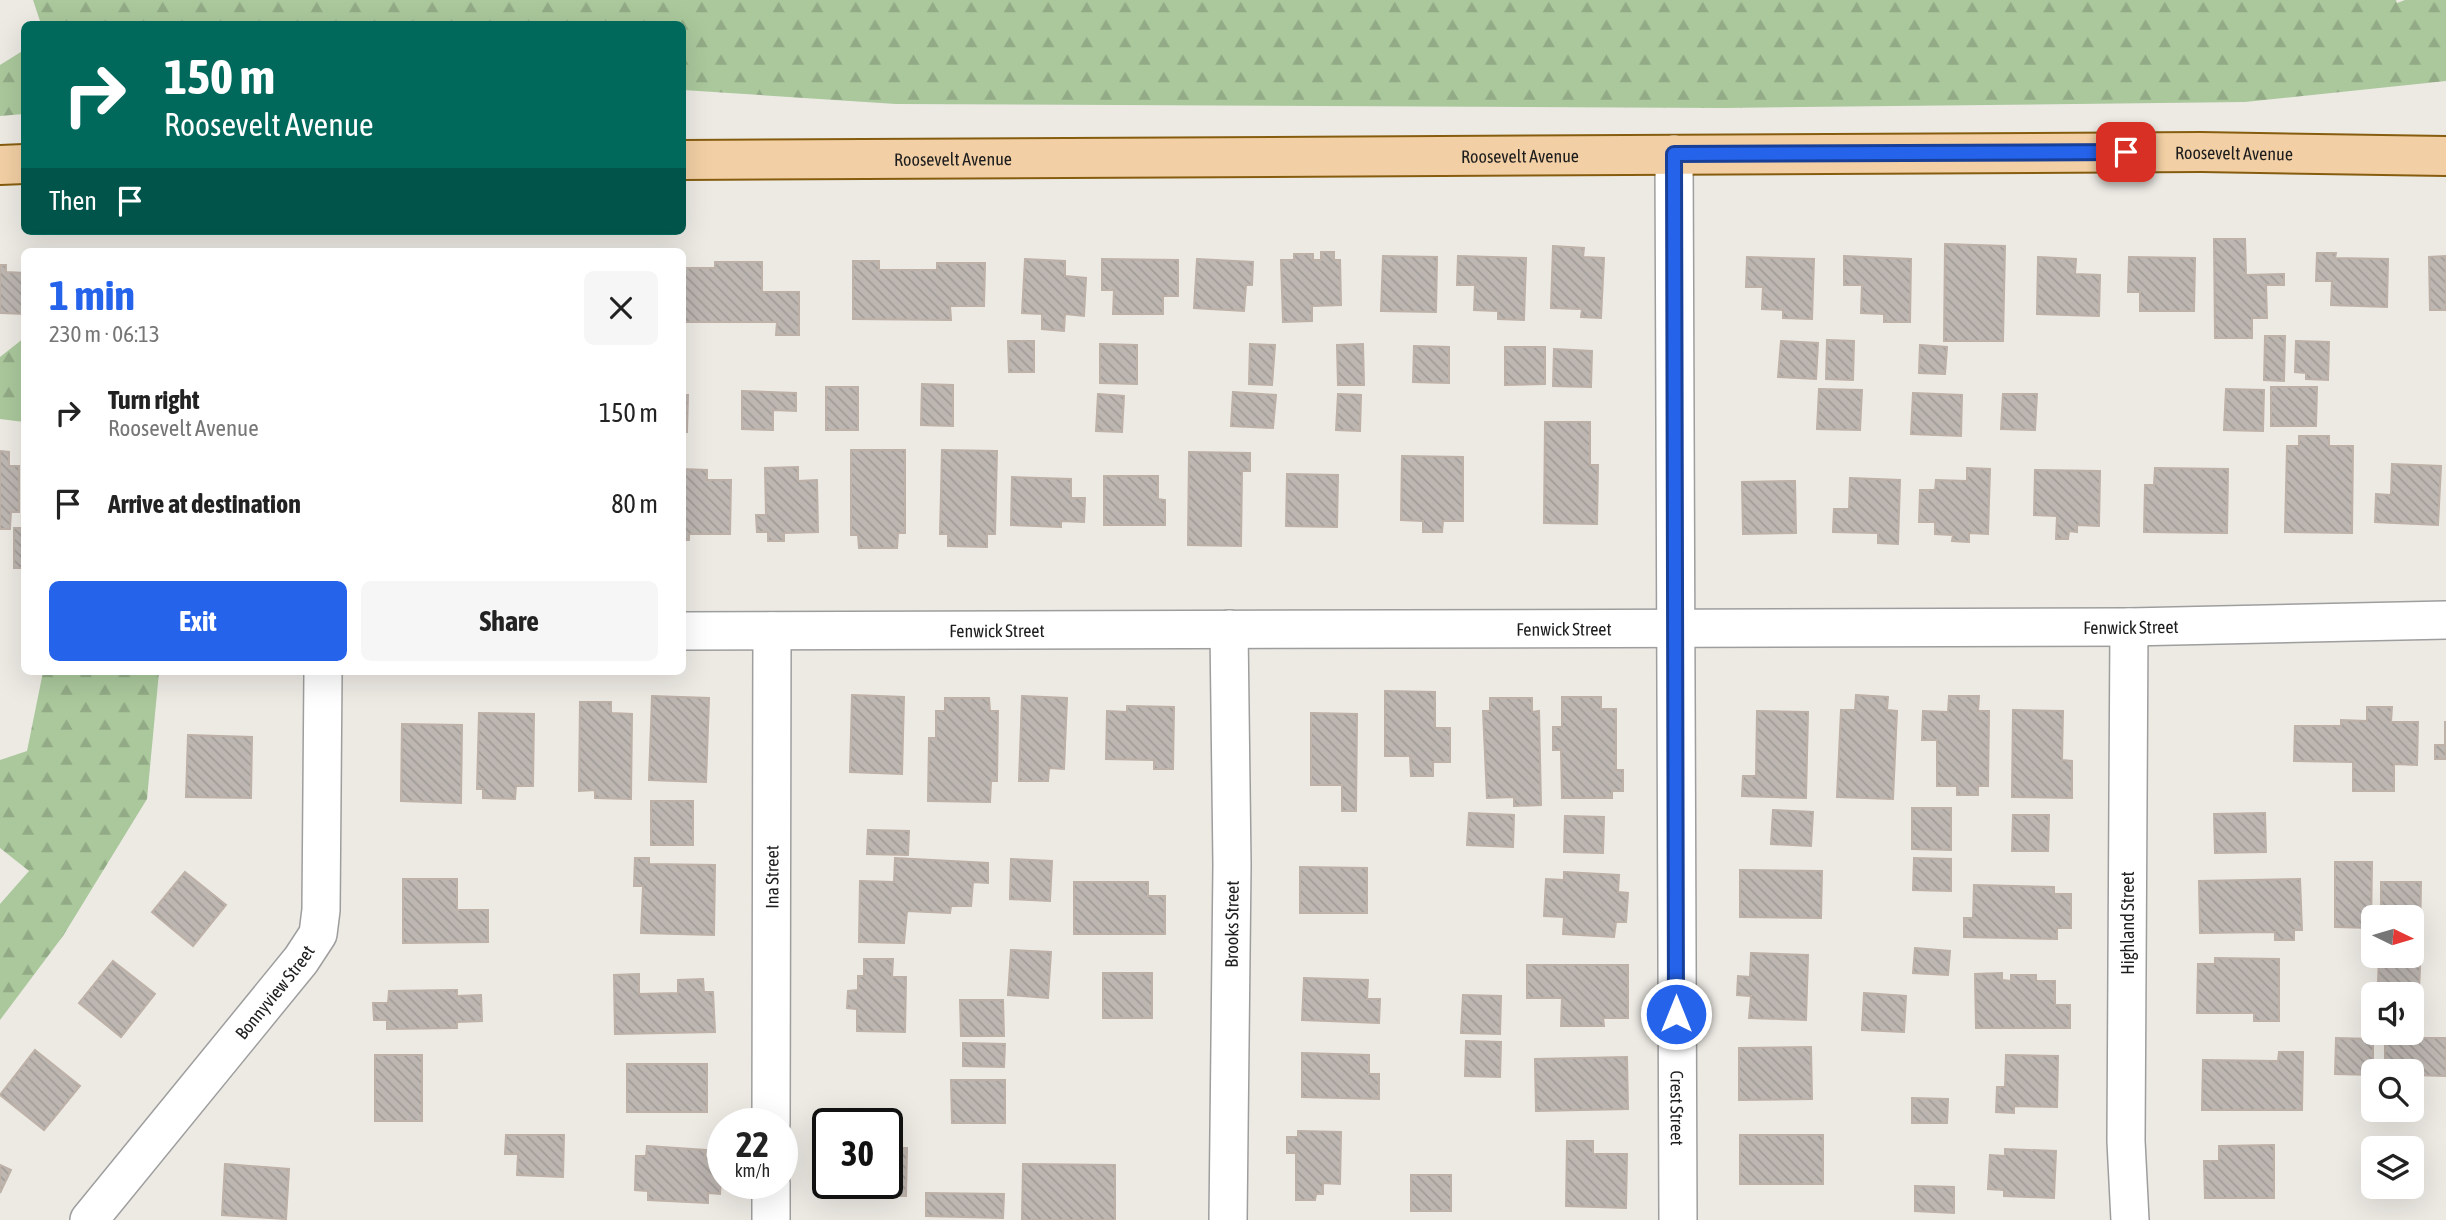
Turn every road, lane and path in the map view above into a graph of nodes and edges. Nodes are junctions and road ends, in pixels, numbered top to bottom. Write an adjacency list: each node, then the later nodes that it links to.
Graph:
1 (2446, 133): 3 (main road, Roosevelt Avenue)
2 (1674, 154): 3 (main road, Roosevelt Avenue); 5 (main road, Roosevelt Avenue); 9 (street, Crest Street)
3 (2357, 155): 4 (main road, Roosevelt Avenue)
4 (2446, 156)
5 (686, 160)
6 (21, 164): 7 (main road)
7 (0, 165)
8 (2446, 620): 10 (street, Fenwick Street)
9 (1676, 627): 10 (street, Fenwick Street); 11 (street, Fenwick Street); 20 (street, Crest Street)
10 (2129, 627): 21 (street, Highland Street)
11 (1229, 629): 13 (street, Fenwick Street); 19 (street, Brooks Street)
12 (686, 631): 13 (street, Fenwick Street)
13 (772, 631): 15 (street, Ina Street)
14 (323, 675): 17 (street, Bonnyview Street)
15 (771, 1108)
16 (771, 1199): 18 (street)
17 (89, 1220)
18 (771, 1220)
19 (1228, 1220)
20 (1678, 1220)
21 (2130, 1220)

